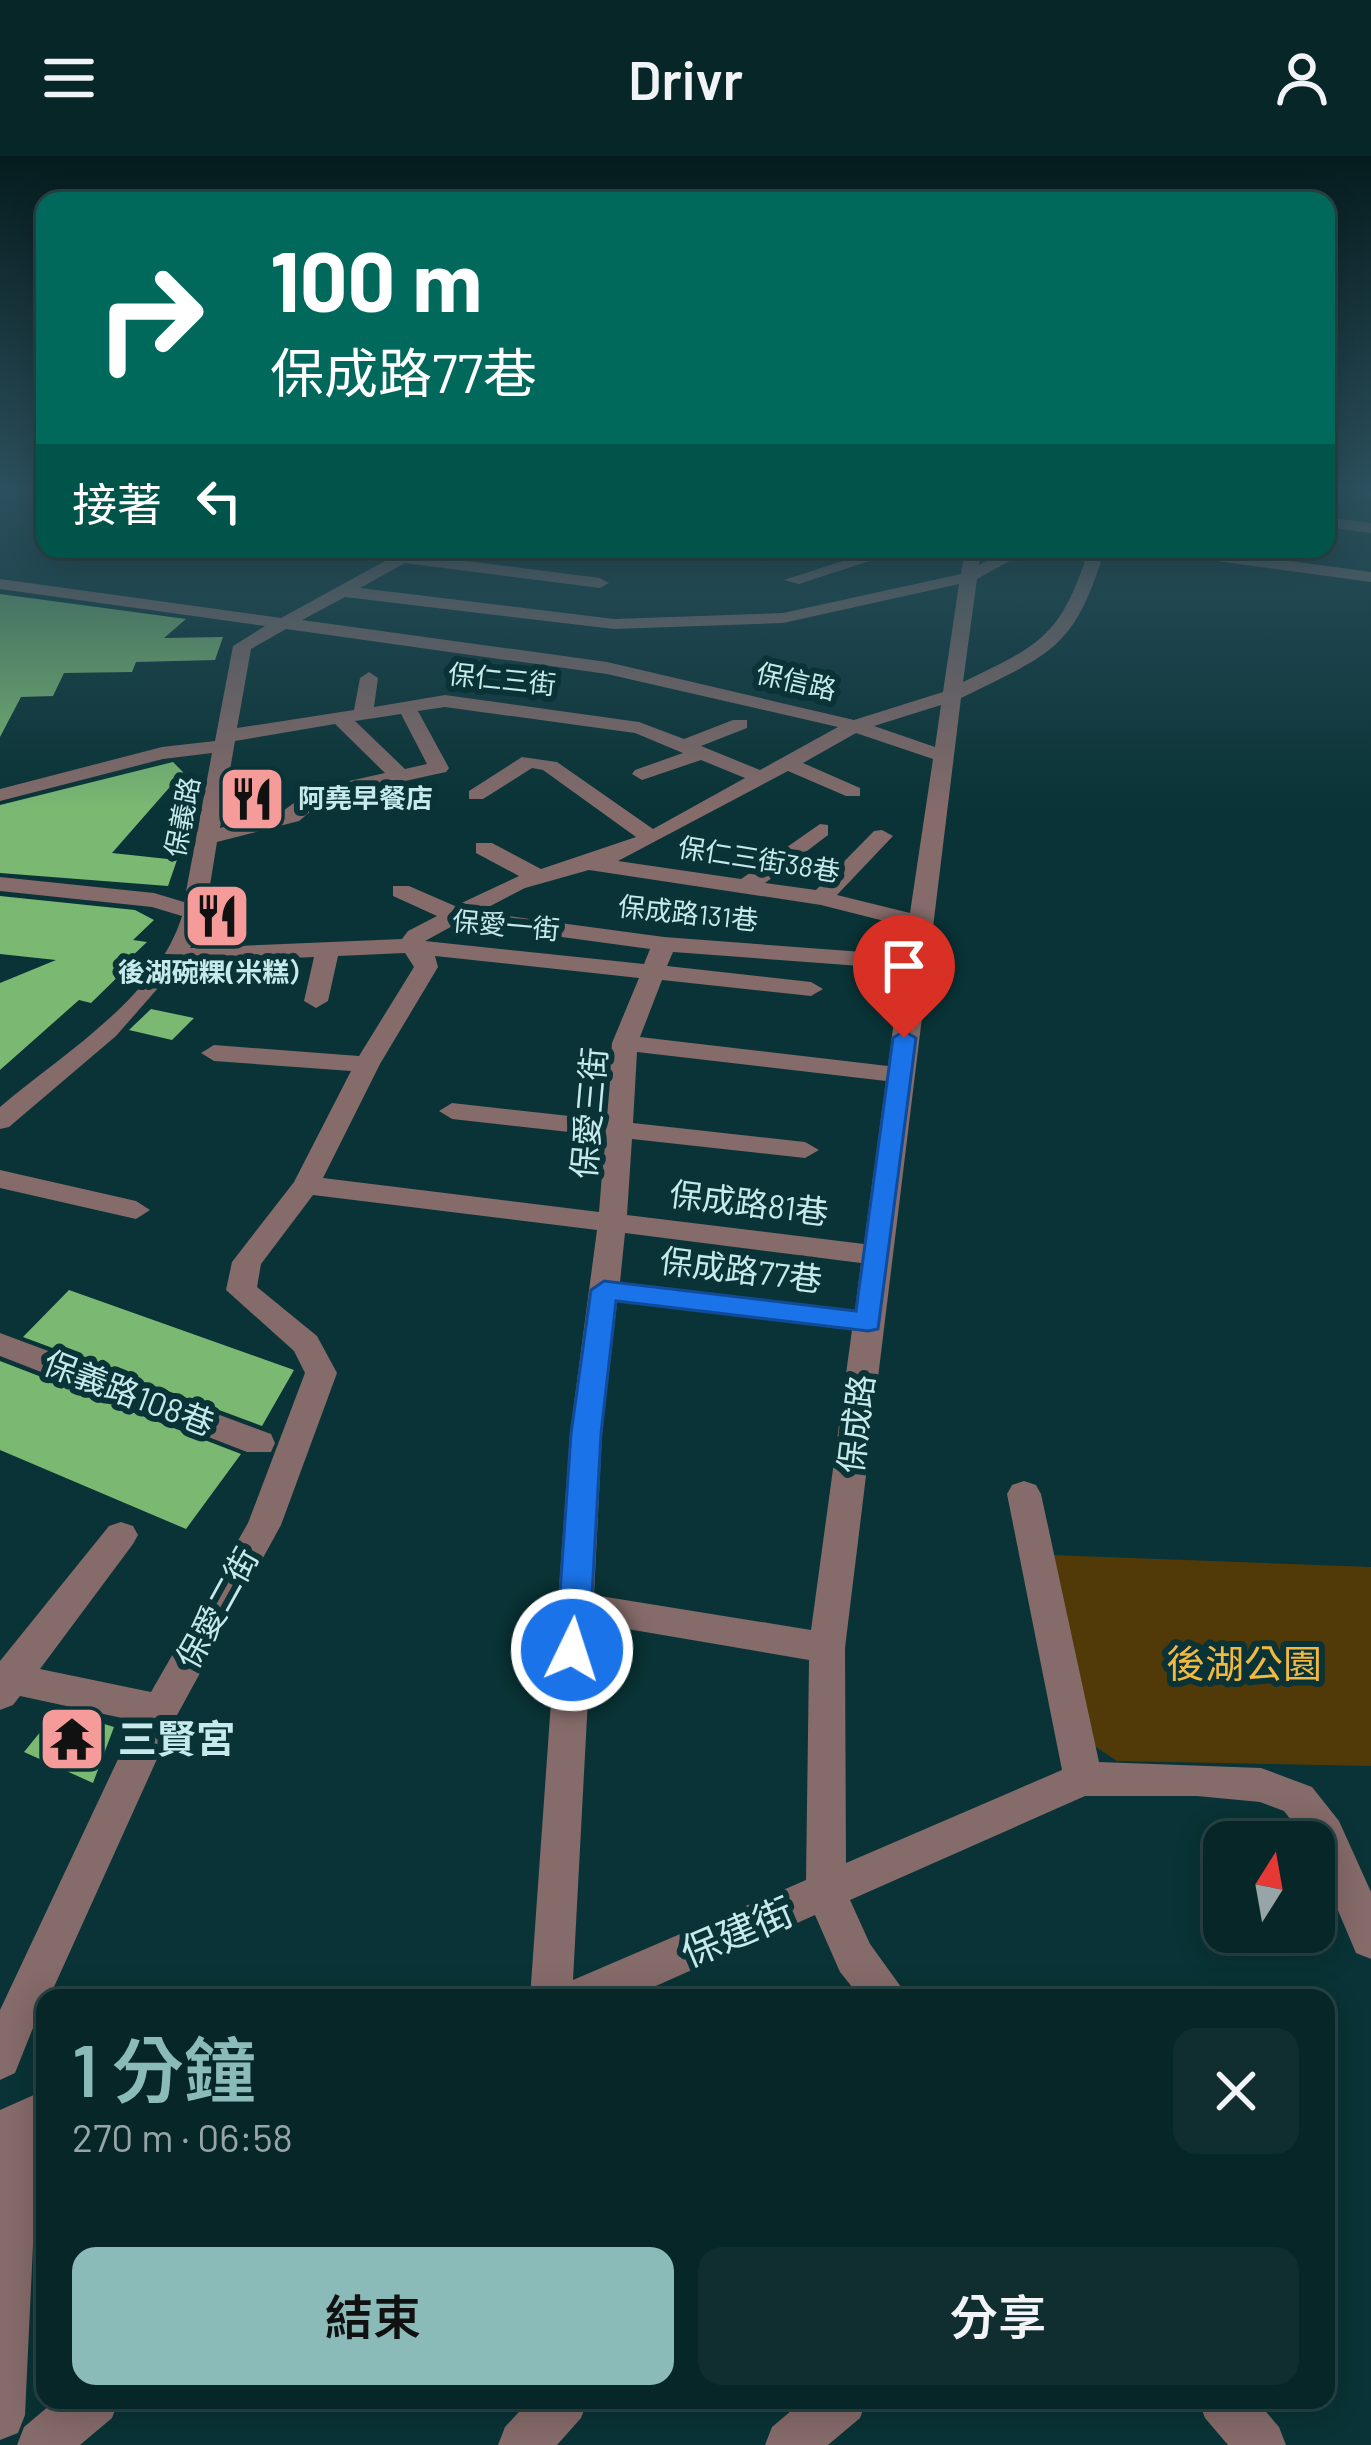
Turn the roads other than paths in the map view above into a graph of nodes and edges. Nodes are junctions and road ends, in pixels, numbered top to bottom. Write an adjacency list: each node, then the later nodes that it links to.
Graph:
1 (104, 597): 8 (street, 保信路)
2 (331, 597): 8 (street, 保義路)
3 (390, 597): 7 (street)
4 (886, 597): 7 (street)
5 (965, 597): 11 (street, 保成路)
6 (1082, 597): 11 (street)
7 (883, 598)
8 (277, 626): 10 (street, 保信路); 17 (street, 保義路)
9 (369, 678): 13 (street)
10 (492, 679): 12 (street, 保仁三街); 16 (street, 保信路); 18 (street, 保仁三街)
11 (952, 695): 16 (street); 19 (street, 保成路)
12 (406, 706): 13 (street, 保仁三街); 22 (street)
13 (362, 714): 14 (street, 保仁三街)
14 (340, 718): 17 (street, 保仁三街); 22 (street)
15 (740, 724): 18 (street)
16 (857, 724): 19 (street, 保信路); 20 (street)
17 (226, 741): 25 (street, 保仁三街); 29 (street, 保義路)
18 (693, 750): 21 (street); 23 (street, 保仁三街)
19 (944, 756): 40 (street, 保成路)
20 (788, 764): 23 (street); 24 (street)
21 (643, 774)
22 (401, 777): 29 (street)
23 (762, 778): 30 (street)
24 (853, 792)
25 (0, 795)
26 (476, 795): 30 (street)
27 (820, 830): 35 (street)
28 (882, 836): 37 (street)
29 (207, 838): 38 (street, 保義路)
30 (652, 838): 32 (street)
31 (484, 848): 33 (street)
32 (587, 863): 33 (street); 35 (street, 保仁三街38巷)
33 (538, 877): 39 (street)
34 (0, 884): 38 (street)
35 (745, 886): 37 (street, 保仁三街38巷)
36 (401, 891): 39 (street, 保成路131巷)
37 (821, 898): 40 (street, 保仁三街38巷)
38 (190, 910): 44 (street, 保義路)
39 (457, 916): 41 (street, 保成路131巷); 42 (street)
40 (920, 922): 45 (street, 保成路)
41 (664, 944): 45 (street, 保成路131巷); 46 (street, 保愛三街)
42 (410, 946): 43 (street); 46 (street, 保愛一街); 51 (street, 保愛二街)
43 (328, 950): 44 (street); 48 (street)
44 (177, 956): 54 (street, 保義路)
45 (914, 963): 52 (street, 保成路)
46 (653, 970): 47 (street, 保愛一街); 49 (street, 保愛三街)
47 (811, 989)
48 (316, 1001)
49 (625, 1043): 52 (street); 55 (street, 保愛三街)
50 (214, 1053): 51 (street)
51 (367, 1064): 58 (street, 保愛二街)
52 (899, 1075): 61 (street, 保成路)
53 (452, 1111): 55 (street)
54 (0, 1120)
55 (621, 1127): 56 (street); 60 (street, 保愛三街)
56 (805, 1150)
57 (0, 1179): 59 (street)
58 (305, 1185): 60 (street); 71 (street, 保愛二街)
59 (136, 1210)
60 (612, 1222): 61 (street, 保成路81巷); 62 (street, 保愛三街)
61 (877, 1255): 63 (street, 保成路)
62 (604, 1290): 63 (street, 保成路77巷); 68 (street, 保愛三街)
63 (868, 1322): 69 (street, 保成路)
64 (2, 1347): 65 (street, 保義路108巷)
65 (259, 1443)
66 (1024, 1494): 72 (street)
67 (121, 1535): 70 (street)
68 (575, 1606): 69 (street); 75 (street, 保愛三街)
69 (827, 1648): 73 (street, 保成路)
70 (4, 1682): 71 (street)
71 (160, 1710): 78 (street, 保愛二街)
72 (1083, 1779): 73 (street, 保建街); 74 (street)
73 (826, 1893): 76 (street, 保建街); 77 (street, 保成路)
74 (1371, 1939)
75 (552, 1989)
76 (602, 1989)
77 (881, 1989)
78 (0, 2058)
79 (20, 2125): 84 (street)
80 (84, 2409): 85 (street)
81 (555, 2409): 86 (street)
82 (832, 2409): 87 (street)
83 (1231, 2409): 88 (street)
84 (0, 2415)
85 (42, 2445)
86 (524, 2445)
87 (790, 2445)
88 (1261, 2445)

